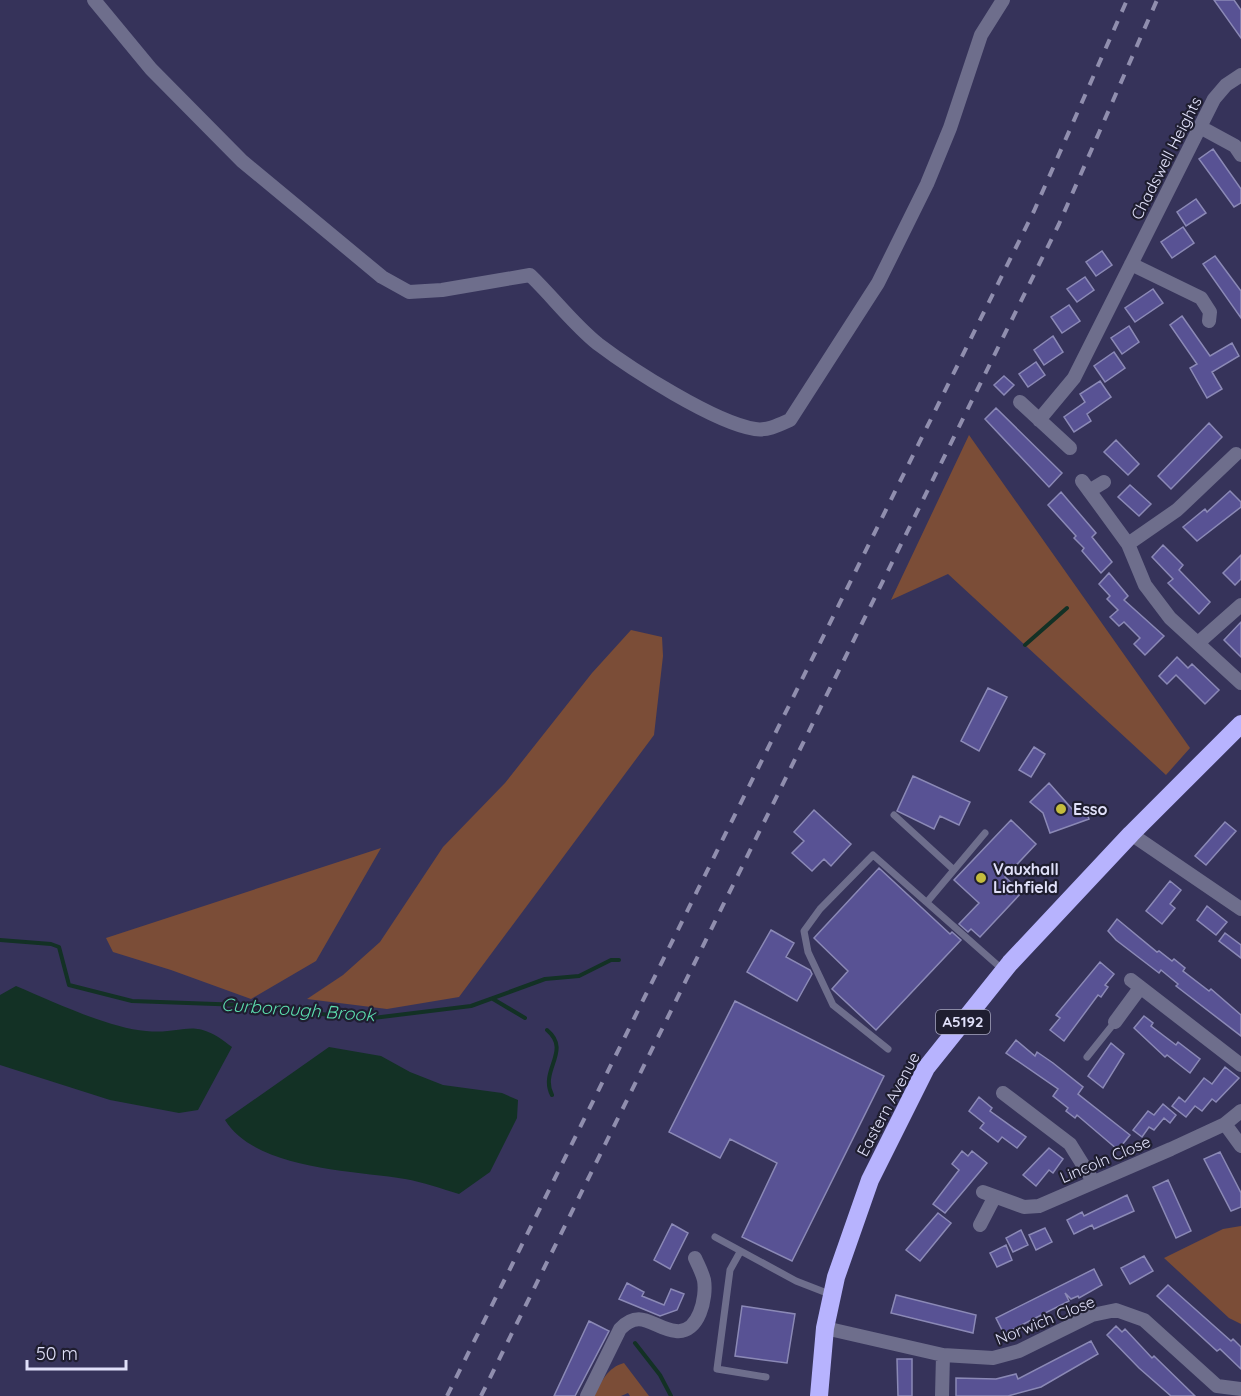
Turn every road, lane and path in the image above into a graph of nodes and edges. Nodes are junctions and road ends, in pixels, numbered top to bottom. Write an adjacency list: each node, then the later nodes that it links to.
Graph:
1 (94, 0): 2 (street)
2 (1003, 0)
3 (1241, 75): 4 (street, Chadswell Heights)
4 (1200, 127): 5 (street); 6 (street, Chadswell Heights)
5 (1241, 155)
6 (1131, 264): 7 (street); 9 (street, Chadswell Heights)
7 (1209, 321)
8 (1020, 402): 9 (street)
9 (1039, 420): 10 (street)
10 (1070, 448)
11 (1236, 454): 13 (street)
12 (1104, 482): 13 (street)
13 (1128, 544): 15 (street)
14 (1241, 605): 15 (street)
15 (1198, 643): 16 (street)
16 (1241, 683)
17 (1241, 724): 20 (highway, Eastern Avenue / A5192)
18 (894, 815): 21 (lane)
19 (985, 833): 21 (lane)
20 (1131, 834): 23 (street); 24 (highway, Eastern Avenue / A5192)
21 (954, 870): 22 (lane)
22 (927, 902): 24 (lane); 26 (lane)
23 (1241, 909)
24 (1004, 971): 38 (highway, Eastern Avenue / A5192)
25 (1115, 1022): 27 (lane); 28 (street)
26 (888, 1049)
27 (1087, 1057)
28 (1241, 1065)
29 (1003, 1093): 33 (street)
30 (1241, 1111): 31 (street, Lincoln Close)
31 (1225, 1124): 32 (street); 33 (street, Lincoln Close)
32 (1241, 1146)
33 (1093, 1181): 34 (street, Lincoln Close)
34 (980, 1225)
35 (715, 1237): 36 (lane)
36 (740, 1251): 38 (lane); 41 (lane)
37 (695, 1258): 44 (street)
38 (832, 1295): 39 (highway, Eastern Avenue / A5192)
39 (825, 1328): 40 (street, Norwich Close); 45 (highway, Eastern Avenue / A5192)
40 (943, 1355): 43 (street, Norwich Close); 46 (street)
41 (766, 1377)
42 (1241, 1389): 43 (street, Norwich Close)
43 (1215, 1391)
44 (587, 1396)
45 (819, 1396)
46 (942, 1396)

